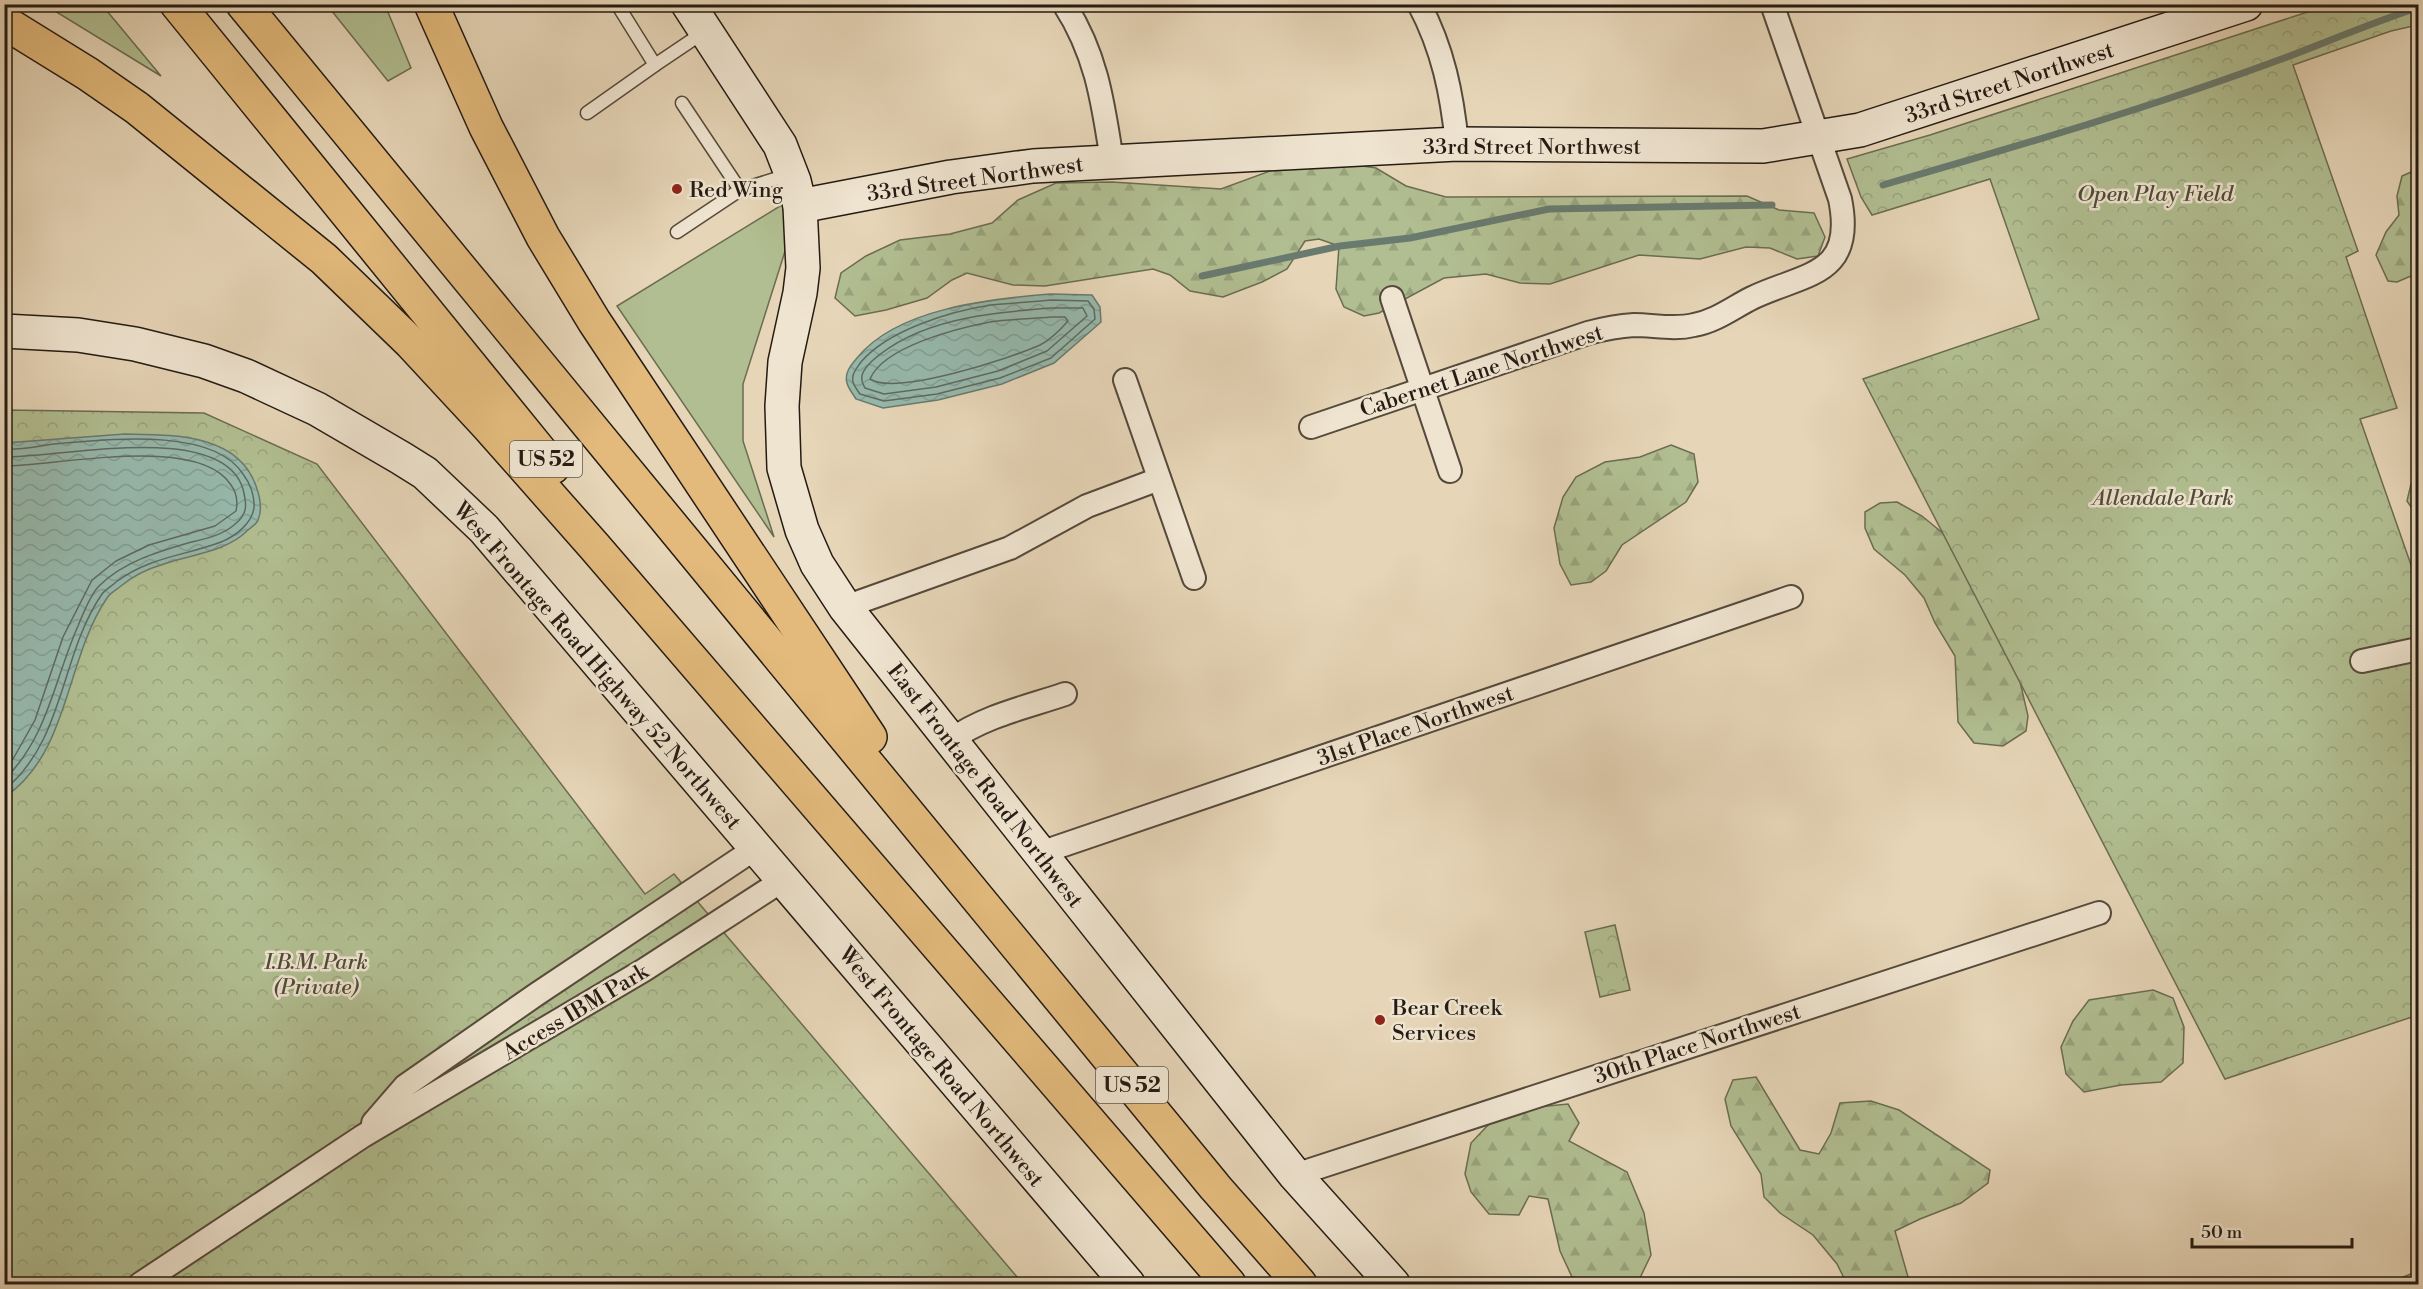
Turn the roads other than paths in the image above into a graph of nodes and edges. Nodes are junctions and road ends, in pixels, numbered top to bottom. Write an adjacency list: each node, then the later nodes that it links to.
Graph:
1 (177, 4): 41 (highway, US 52)
2 (243, 4): 39 (highway, US 52)
3 (430, 4): 39 (highway)
4 (617, 4): 12 (lane)
5 (688, 4): 11 (street, East Frontage Road Northwest)
6 (1064, 4): 17 (street)
7 (1419, 4): 16 (street)
8 (1772, 4): 15 (street, Cabernet Lane Northwest)
9 (2246, 4): 15 (street, 33rd Street Northwest)
10 (4, 22): 41 (highway)
11 (706, 31): 12 (lane); 18 (street, East Frontage Road Northwest)
12 (655, 65): 14 (lane)
13 (682, 103): 19 (lane)
14 (587, 113)
15 (1819, 138): 16 (street, 33rd Street Northwest); 25 (street, Cabernet Lane Northwest)
16 (1457, 144): 17 (street, 33rd Street Northwest)
17 (1112, 161): 20 (street, 33rd Street Northwest)
18 (792, 174): 19 (lane); 20 (street, East Frontage Road Northwest)
19 (740, 190): 21 (lane)
20 (800, 206): 31 (street, East Frontage Road Northwest)
21 (677, 232)
22 (1392, 298): 25 (street)
23 (4, 331): 36 (street, West Frontage Road Highway 52 Northwest)
24 (1125, 380): 28 (street)
25 (1422, 389): 26 (street, Cabernet Lane Northwest); 27 (street)
26 (1311, 427)
27 (1450, 471)
28 (1159, 479): 29 (street); 31 (street)
29 (1194, 578)
30 (1791, 597): 37 (street, 31st Place Northwest)
31 (845, 607): 35 (street, East Frontage Road Northwest)
32 (2418, 649): 33 (street)
33 (2362, 661)
34 (1065, 694): 35 (street)
35 (951, 741): 37 (street, East Frontage Road Northwest)
36 (756, 848): 38 (street, West Frontage Road Northwest); 42 (street, Access IBM Park)
37 (1040, 853): 43 (street, East Frontage Road Northwest)
38 (783, 880): 42 (street, Access IBM Park); 45 (street, West Frontage Road Northwest)
39 (967, 884): 47 (highway, US 52)
40 (2099, 913): 43 (street, 30th Place Northwest)
41 (911, 917): 46 (highway, US 52)
42 (363, 1136): 44 (street, Access IBM Park)
43 (1295, 1175): 48 (street, East Frontage Road Northwest)
44 (140, 1284)
45 (1128, 1284)
46 (1228, 1284)
47 (1300, 1284)
48 (1393, 1284)

